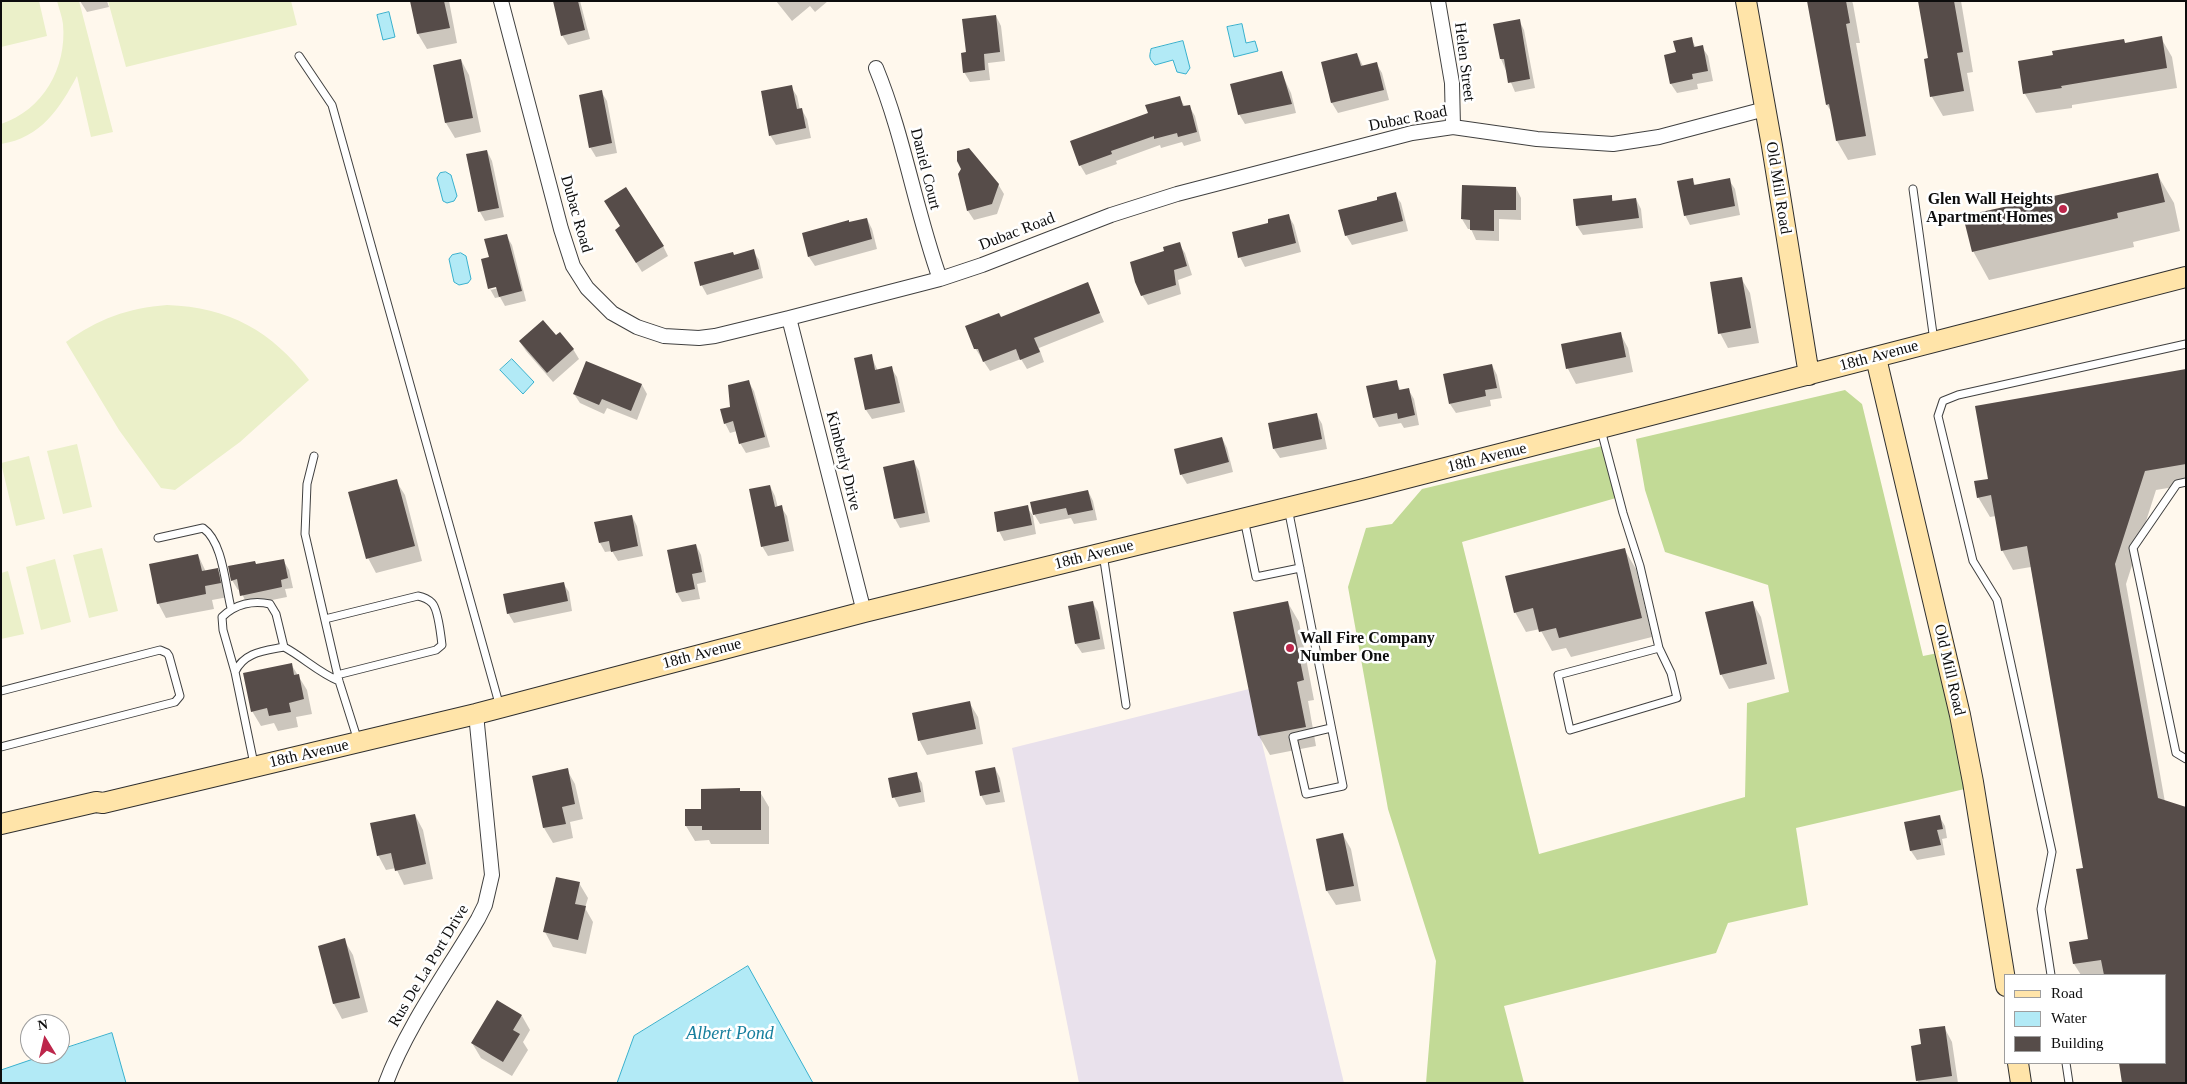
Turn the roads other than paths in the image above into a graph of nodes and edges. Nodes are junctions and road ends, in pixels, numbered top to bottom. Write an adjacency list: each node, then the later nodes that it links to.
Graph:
1 (501, 1): 11 (street, Dubac Road)
2 (1438, 1): 7 (street, Helen Street)
3 (1746, 1): 6 (street, Old Mill Road)
4 (299, 56): 33 (lane)
5 (876, 68): 10 (street, Daniel Court)
6 (1765, 110): 7 (street, Dubac Road); 15 (street, Old Mill Road)
7 (1453, 127): 10 (street, Dubac Road)
8 (1913, 189): 12 (lane)
9 (2186, 277): 12 (street, 18th Avenue)
10 (940, 279): 11 (street, Dubac Road)
11 (789, 318): 25 (street, Kimberly Drive)
12 (1934, 341): 14 (street, 18th Avenue)
13 (2186, 344): 42 (lane)
14 (1876, 358): 15 (street, 18th Avenue); 41 (street, Old Mill Road)
15 (1809, 375): 16 (street, 18th Avenue)
16 (1601, 428): 19 (street, 18th Avenue); 28 (lane)
17 (314, 456): 26 (lane)
18 (2186, 482): 38 (lane)
19 (1288, 508): 20 (street, 18th Avenue); 23 (lane)
20 (1244, 519): 22 (street, 18th Avenue); 23 (lane)
21 (158, 538): 24 (lane)
22 (1103, 553): 25 (street, 18th Avenue); 32 (lane)
23 (1300, 568): 35 (lane)
24 (230, 608): 27 (lane); 29 (lane)
25 (864, 612): 33 (street, 18th Avenue)
26 (325, 619): 30 (lane); 30 (lane)
27 (284, 647): 29 (lane); 30 (lane)
28 (1660, 648): 28 (lane)
29 (235, 672): 39 (lane)
30 (338, 678): 36 (lane)
31 (1, 691): 37 (lane)
32 (1126, 705)
33 (500, 708): 34 (street, 18th Avenue)
34 (476, 714): 36 (street, 18th Avenue); 45 (street, Rus De La Port Drive)
35 (1331, 728): 35 (lane)
36 (358, 742): 39 (street, 18th Avenue)
37 (1, 747)
38 (2186, 760)
39 (254, 767): 40 (street, 18th Avenue)
40 (1, 824)
41 (2004, 974)
42 (2051, 974)
43 (2018, 1064): 46 (street)
44 (2066, 1064): 47 (lane)
45 (386, 1083)
46 (2021, 1083)
47 (2069, 1083)

